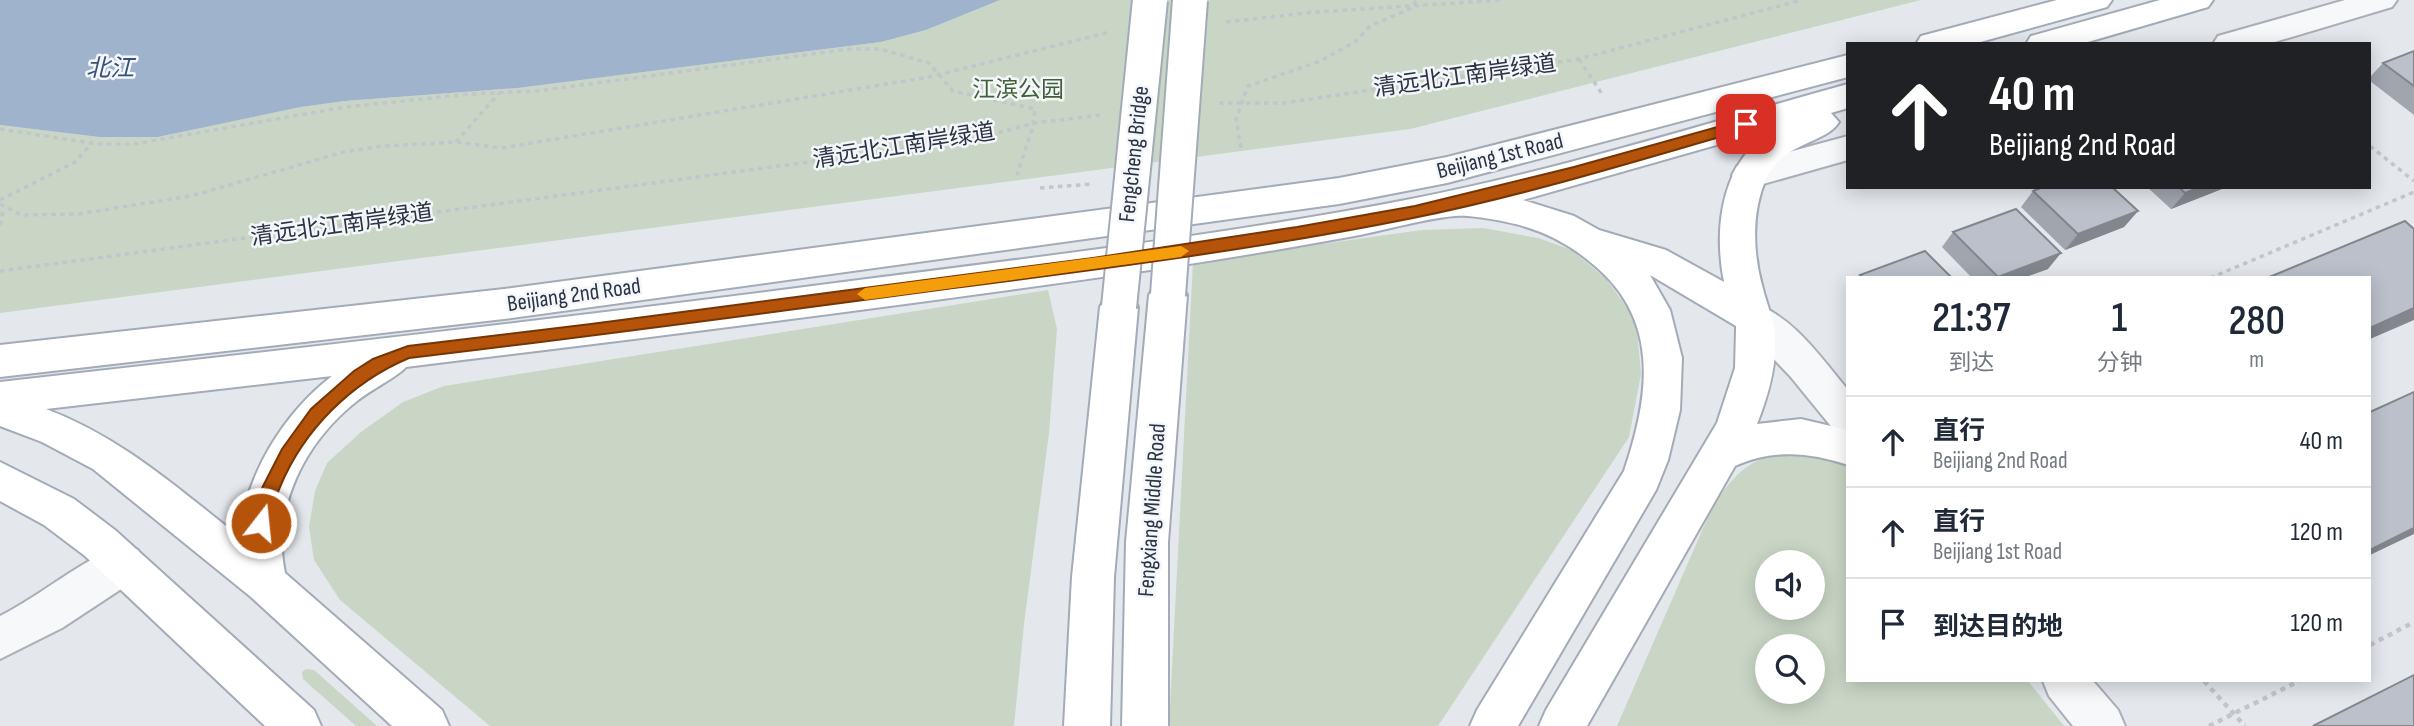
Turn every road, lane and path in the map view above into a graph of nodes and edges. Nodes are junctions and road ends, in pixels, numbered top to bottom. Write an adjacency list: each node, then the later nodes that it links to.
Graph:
1 (1150, 0): 36 (main road, Fengcheng Bridge, bridge)
2 (1190, 0): 49 (main road, Fengcheng Bridge, bridge)
3 (1416, 0): 9 (path)
4 (1504, 0): 9 (path)
5 (1802, 0): 17 (path, 清远北江南岸绿道)
6 (2096, 0): 13 (main road)
7 (2197, 0): 12 (main road)
8 (2381, 0): 16 (street)
9 (1412, 8): 10 (path); 23 (path)
10 (1221, 22)
11 (1122, 30): 19 (path)
12 (2087, 32): 14 (main road); 15 (main road)
13 (1939, 42)
14 (2050, 42)
15 (2058, 42)
16 (2236, 42)
17 (1579, 59): 21 (path); 23 (path, 清远北江南岸绿道)
18 (1846, 67): 43 (main road, Beijiang 1st Road)
19 (941, 74): 20 (path); 27 (path); 29 (path)
20 (500, 92): 29 (path); 30 (path)
21 (1602, 94)
22 (1846, 97): 42 (main road, Beijiang 1st Road)
23 (1241, 101): 24 (path, 清远北江南岸绿道); 32 (path)
24 (1217, 103)
25 (1846, 113): 35 (main road)
26 (1115, 114): 27 (path, 清远北江南岸绿道)
27 (1034, 123): 34 (path); 47 (path, 清远北江南岸绿道)
28 (0, 129): 30 (path)
29 (456, 142): 41 (path)
30 (91, 144): 40 (path)
31 (2371, 147): 37 (path)
32 (1241, 148)
33 (1846, 149): 35 (street)
34 (1017, 175)
35 (1749, 175): 50 (main road)
36 (1132, 181): 38 (path); 70 (main road, Fengcheng Bridge, bridge)
37 (2414, 181)
38 (1040, 188)
39 (2414, 192): 48 (path)
40 (0, 202): 41 (path)
41 (4, 211): 44 (path)
42 (1415, 212): 45 (main road); 46 (main road, Beijiang 1st Road)
43 (1147, 217): 52 (main road, Beijiang 2nd Road)
44 (0, 225)
45 (1585, 238): 50 (main road); 72 (main road)
46 (1146, 257): 51 (main road, Beijiang 2nd Road)
47 (0, 271)
48 (2215, 276)
49 (1168, 295): 71 (main road, Fengxiang Middle Road)
50 (1753, 318): 55 (street); 57 (main road)
51 (408, 352): 53 (main road, Beijiang 2nd Road); 60 (main road)
52 (0, 361)
53 (0, 398)
54 (0, 409): 60 (main road)
55 (1846, 416)
56 (1846, 447): 57 (main road)
57 (1721, 454): 73 (main road)
58 (0, 480): 59 (main road)
59 (123, 564): 62 (street); 68 (main road)
60 (266, 583): 69 (main road)
61 (2414, 622): 63 (path)
62 (0, 638)
63 (2371, 644)
64 (2066, 682): 74 (street)
65 (2205, 682): 67 (path)
66 (2297, 682): 67 (path)
67 (2234, 714): 75 (path); 76 (path)
68 (298, 726)
69 (426, 726)
70 (1087, 726)
71 (1145, 726)
72 (1493, 726)
73 (1562, 726)
74 (2102, 726)
75 (2209, 726)
76 (2245, 726)

